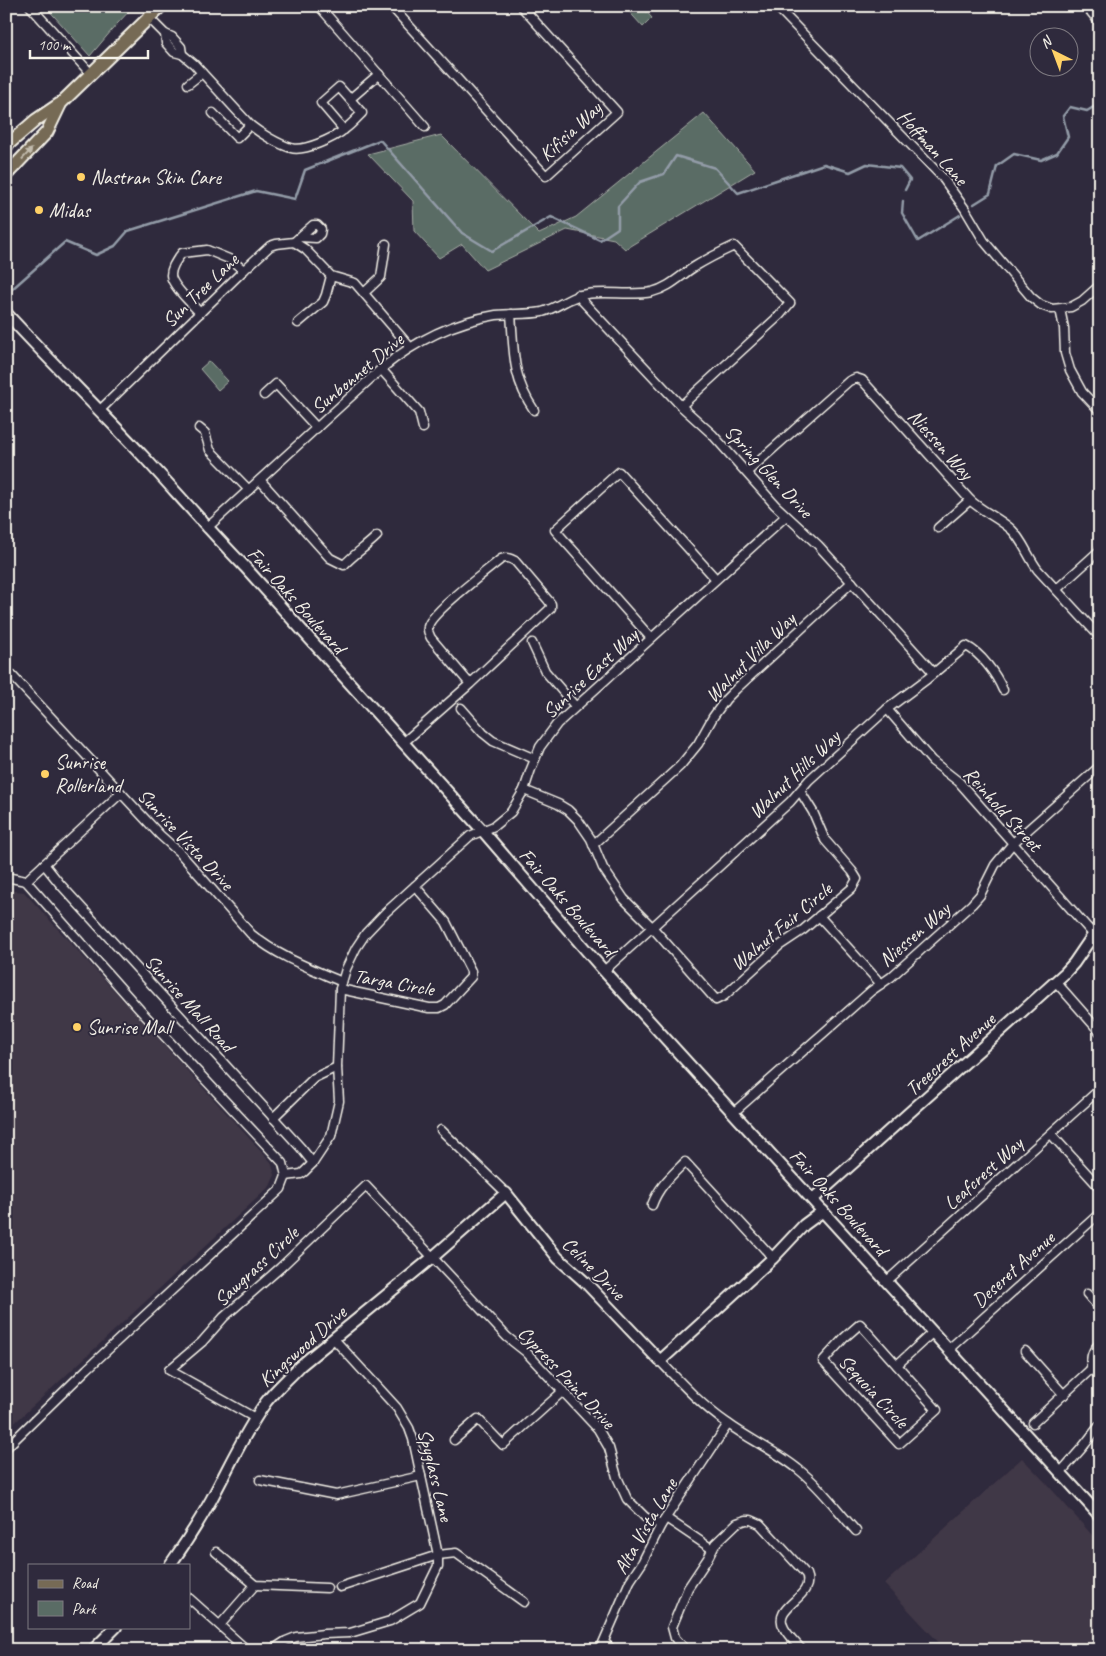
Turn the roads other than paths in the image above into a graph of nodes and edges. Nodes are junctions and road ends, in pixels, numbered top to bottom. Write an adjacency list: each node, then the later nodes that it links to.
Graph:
1 (30, 6): 11 (street)
2 (161, 6): 8 (main road)
3 (319, 6): 12 (street)
4 (391, 6): 5 (street, Kifisia Way)
5 (521, 6)
6 (776, 6): 28 (street, Hoffman Lane)
7 (1086, 6): 9 (street)
8 (149, 18): 10 (street); 11 (main road)
9 (1100, 24)
10 (202, 73): 13 (street); 17 (street)
11 (91, 74): 15 (main road)
12 (379, 74): 14 (street); 18 (street)
13 (188, 84)
14 (350, 99): 19 (street); 19 (street)
15 (61, 104): 20 (main road); 21 (main road, one-way to 15)
16 (213, 113): 17 (street)
17 (250, 125): 19 (street)
18 (425, 126)
19 (344, 130)
20 (6, 146)
21 (6, 176)
22 (386, 244): 26 (street)
23 (244, 270): 24 (street, Sun Tree Lane); 30 (street, Sun Tree Lane); 30 (street)
24 (331, 276): 26 (street, Sun Tree Lane); 32 (street)
25 (1100, 285): 28 (street)
26 (365, 292): 33 (street, Sun Tree Lane)
27 (577, 296): 31 (street, Sunbonnet Drive); 36 (street, Spring Glen Drive); 36 (street, Sunbonnet Drive)
28 (1060, 309): 39 (street)
29 (6, 313): 38 (main road, Fair Oaks Boulevard)
30 (200, 313): 38 (street, Sun Tree Lane)
31 (511, 314): 33 (street, Sunbonnet Drive); 37 (street)
32 (298, 323)
33 (410, 347): 34 (street, Sunbonnet Drive)
34 (381, 370): 41 (street, Sunbonnet Drive); 42 (street)
35 (264, 394): 41 (street)
36 (681, 406): 43 (street, Spring Glen Drive)
37 (534, 410)
38 (99, 411): 48 (main road, Fair Oaks Boulevard)
39 (1100, 412)
40 (199, 428): 45 (street)
41 (317, 428): 44 (street, Sunbonnet Drive)
42 (423, 428)
43 (746, 472): 46 (street, Niessen Way); 47 (street, Spring Glen Drive)
44 (260, 480): 45 (street, Sunbonnet Drive); 50 (street)
45 (249, 490): 48 (street, Sunbonnet Drive)
46 (970, 500): 49 (street); 54 (street, Niessen Way)
47 (786, 516): 52 (street, Sunrise East Way); 53 (street, Spring Glen Drive)
48 (207, 528): 65 (main road, Fair Oaks Boulevard)
49 (938, 528)
50 (377, 536)
51 (1100, 550): 54 (street)
52 (716, 579): 56 (street, Sunrise East Way); 56 (street)
53 (852, 582): 59 (street, Spring Glen Drive); 73 (street, Walnut Villa Way)
54 (1057, 589): 55 (street, Niessen Way)
55 (1100, 637)
56 (651, 638): 62 (street, Sunrise East Way)
57 (532, 643): 62 (street)
58 (6, 669): 70 (street, Sunrise Vista Drive)
59 (934, 673): 61 (street, Walnut Hills Way); 64 (street, Walnut Hills Way)
60 (470, 684): 60 (street); 65 (street)
61 (1003, 690)
62 (575, 706): 66 (street, Sunrise East Way)
63 (461, 708): 66 (street)
64 (887, 708): 69 (street, Walnut Hills Way); 72 (street, Reinhold Street)
65 (403, 743): 71 (main road, Fair Oaks Boulevard)
66 (535, 759): 68 (street, Sunrise East Way)
67 (1100, 766): 72 (street, Niessen Way)
68 (524, 790): 71 (street, Sunrise East Way); 73 (street)
69 (800, 791): 78 (street, Walnut Fair Circle); 80 (street, Walnut Hills Way)
70 (122, 793): 74 (street); 85 (street, Sunrise Vista Drive)
71 (482, 830): 77 (street, Sunrise East Way); 82 (main road, Fair Oaks Boulevard)
72 (1013, 843): 81 (street, Reinhold Street); 84 (street, Niessen Way)
73 (593, 845): 80 (street)
74 (44, 864): 76 (street); 90 (street, Sunrise Mall Road)
75 (6, 877): 76 (street)
76 (26, 881): 94 (street)
77 (415, 886): 85 (street, Sunrise East Way); 85 (street, Targa Circle)
78 (819, 916): 80 (street, Walnut Fair Circle); 84 (street)
79 (1100, 925): 81 (main road, Treecrest Avenue)
80 (652, 927): 82 (street, Walnut Hills Way)
81 (1093, 934): 83 (main road, Treecrest Avenue)
82 (604, 971): 89 (main road, Fair Oaks Boulevard)
83 (1056, 982): 86 (street); 97 (main road, Treecrest Avenue)
84 (881, 984): 89 (street, Niessen Way)
85 (341, 985): 87 (street, Sunrise East Way)
86 (1100, 1032)
87 (337, 1067): 90 (street); 93 (street, Sunrise East Way)
88 (1100, 1089): 92 (street, Leafcrest Way)
89 (733, 1112): 97 (main road, Fair Oaks Boulevard)
90 (273, 1118): 93 (street, Sunrise Mall Road)
91 (441, 1130): 96 (street, Celine Drive)
92 (1051, 1134): 95 (street); 103 (street, Leafcrest Way)
93 (313, 1164): 94 (street, Sunrise East Way)
94 (286, 1176): 122 (street)
95 (1100, 1188)
96 (506, 1193): 101 (main road, Kingswood Drive); 111 (main road, Celine Drive)
97 (813, 1200): 99 (main road, Fair Oaks Boulevard)
98 (652, 1205): 102 (street)
99 (823, 1210): 102 (main road); 103 (main road, Fair Oaks Boulevard)
100 (1100, 1213): 109 (street, Deseret Avenue)
101 (433, 1257): 107 (main road, Kingswood Drive); 115 (street, Cypress Point Drive); 117 (street, Sawgrass Circle)
102 (773, 1258): 111 (main road)
103 (887, 1281): 106 (main road, Fair Oaks Boulevard)
104 (1087, 1294): 105 (street)
105 (1100, 1309)
106 (933, 1332): 109 (main road, Fair Oaks Boulevard); 112 (street, Sequoia Circle)
107 (334, 1338): 117 (main road, Kingswood Drive); 124 (street, Spyglass Lane)
108 (1100, 1343): 113 (street)
109 (949, 1349): 123 (main road, Fair Oaks Boulevard)
110 (1025, 1351): 116 (street)
111 (660, 1361): 119 (street, Celine Drive)
112 (897, 1365): 112 (street, Sequoia Circle)
113 (1091, 1369): 114 (street); 116 (street)
114 (1100, 1376)
115 (563, 1391): 121 (street); 128 (street, Cypress Point Drive)
116 (1064, 1395): 118 (street)
117 (255, 1418): 133 (main road, Kingswood Drive)
118 (1033, 1423)
119 (728, 1424): 127 (street, Alta Vista Lane); 129 (street, Celine Drive)
120 (1100, 1425): 123 (street)
121 (454, 1440)
122 (6, 1448)
123 (1060, 1473): 126 (main road, Fair Oaks Boulevard)
124 (421, 1476): 125 (street); 132 (street, Spyglass Lane)
125 (260, 1480)
126 (1100, 1516)
127 (666, 1518): 128 (street, Alta Vista Lane); 130 (street)
128 (661, 1525): 141 (street, Alta Vista Lane)
129 (856, 1531)
130 (712, 1549): 147 (street); 148 (street)
131 (216, 1552): 134 (street)
132 (438, 1556): 135 (street); 138 (street); 144 (street, Spyglass Lane)
133 (171, 1564)
134 (255, 1585): 136 (street); 139 (street)
135 (340, 1587)
136 (326, 1588)
137 (190, 1599): 139 (street)
138 (524, 1602)
139 (220, 1625): 143 (street)
140 (115, 1628): 142 (main road)
141 (604, 1642): 145 (street, Alta Vista Lane); 146 (street)
142 (93, 1650)
143 (247, 1650)
144 (272, 1650)
145 (600, 1650)
146 (612, 1650)
147 (686, 1650)
148 (802, 1650)

